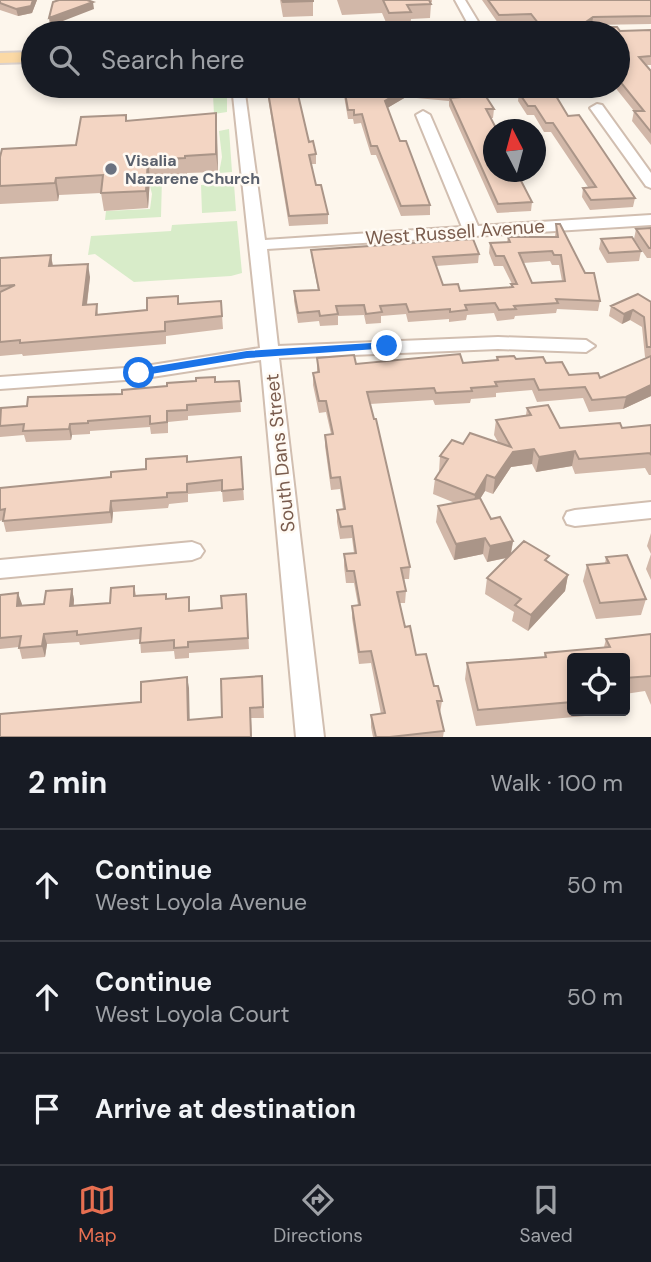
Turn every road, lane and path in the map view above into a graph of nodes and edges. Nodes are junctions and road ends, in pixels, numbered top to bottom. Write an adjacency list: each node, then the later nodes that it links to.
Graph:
1 (460, 0): 2 (street)
2 (472, 21)
3 (21, 57): 4 (main road)
4 (0, 58)
5 (240, 98): 11 (street, South Dans Street)
6 (597, 108): 8 (street)
7 (423, 115): 10 (street)
8 (651, 183)
9 (651, 220): 10 (street, West Russell Avenue)
10 (472, 231): 11 (street, West Russell Avenue)
11 (258, 245): 13 (street, South Dans Street)
12 (586, 346): 13 (street)
13 (270, 353): 14 (street); 19 (street, South Dans Street)
14 (0, 383)
15 (651, 510): 16 (street)
16 (575, 518)
17 (192, 551): 18 (street)
18 (0, 569)
19 (310, 737)

